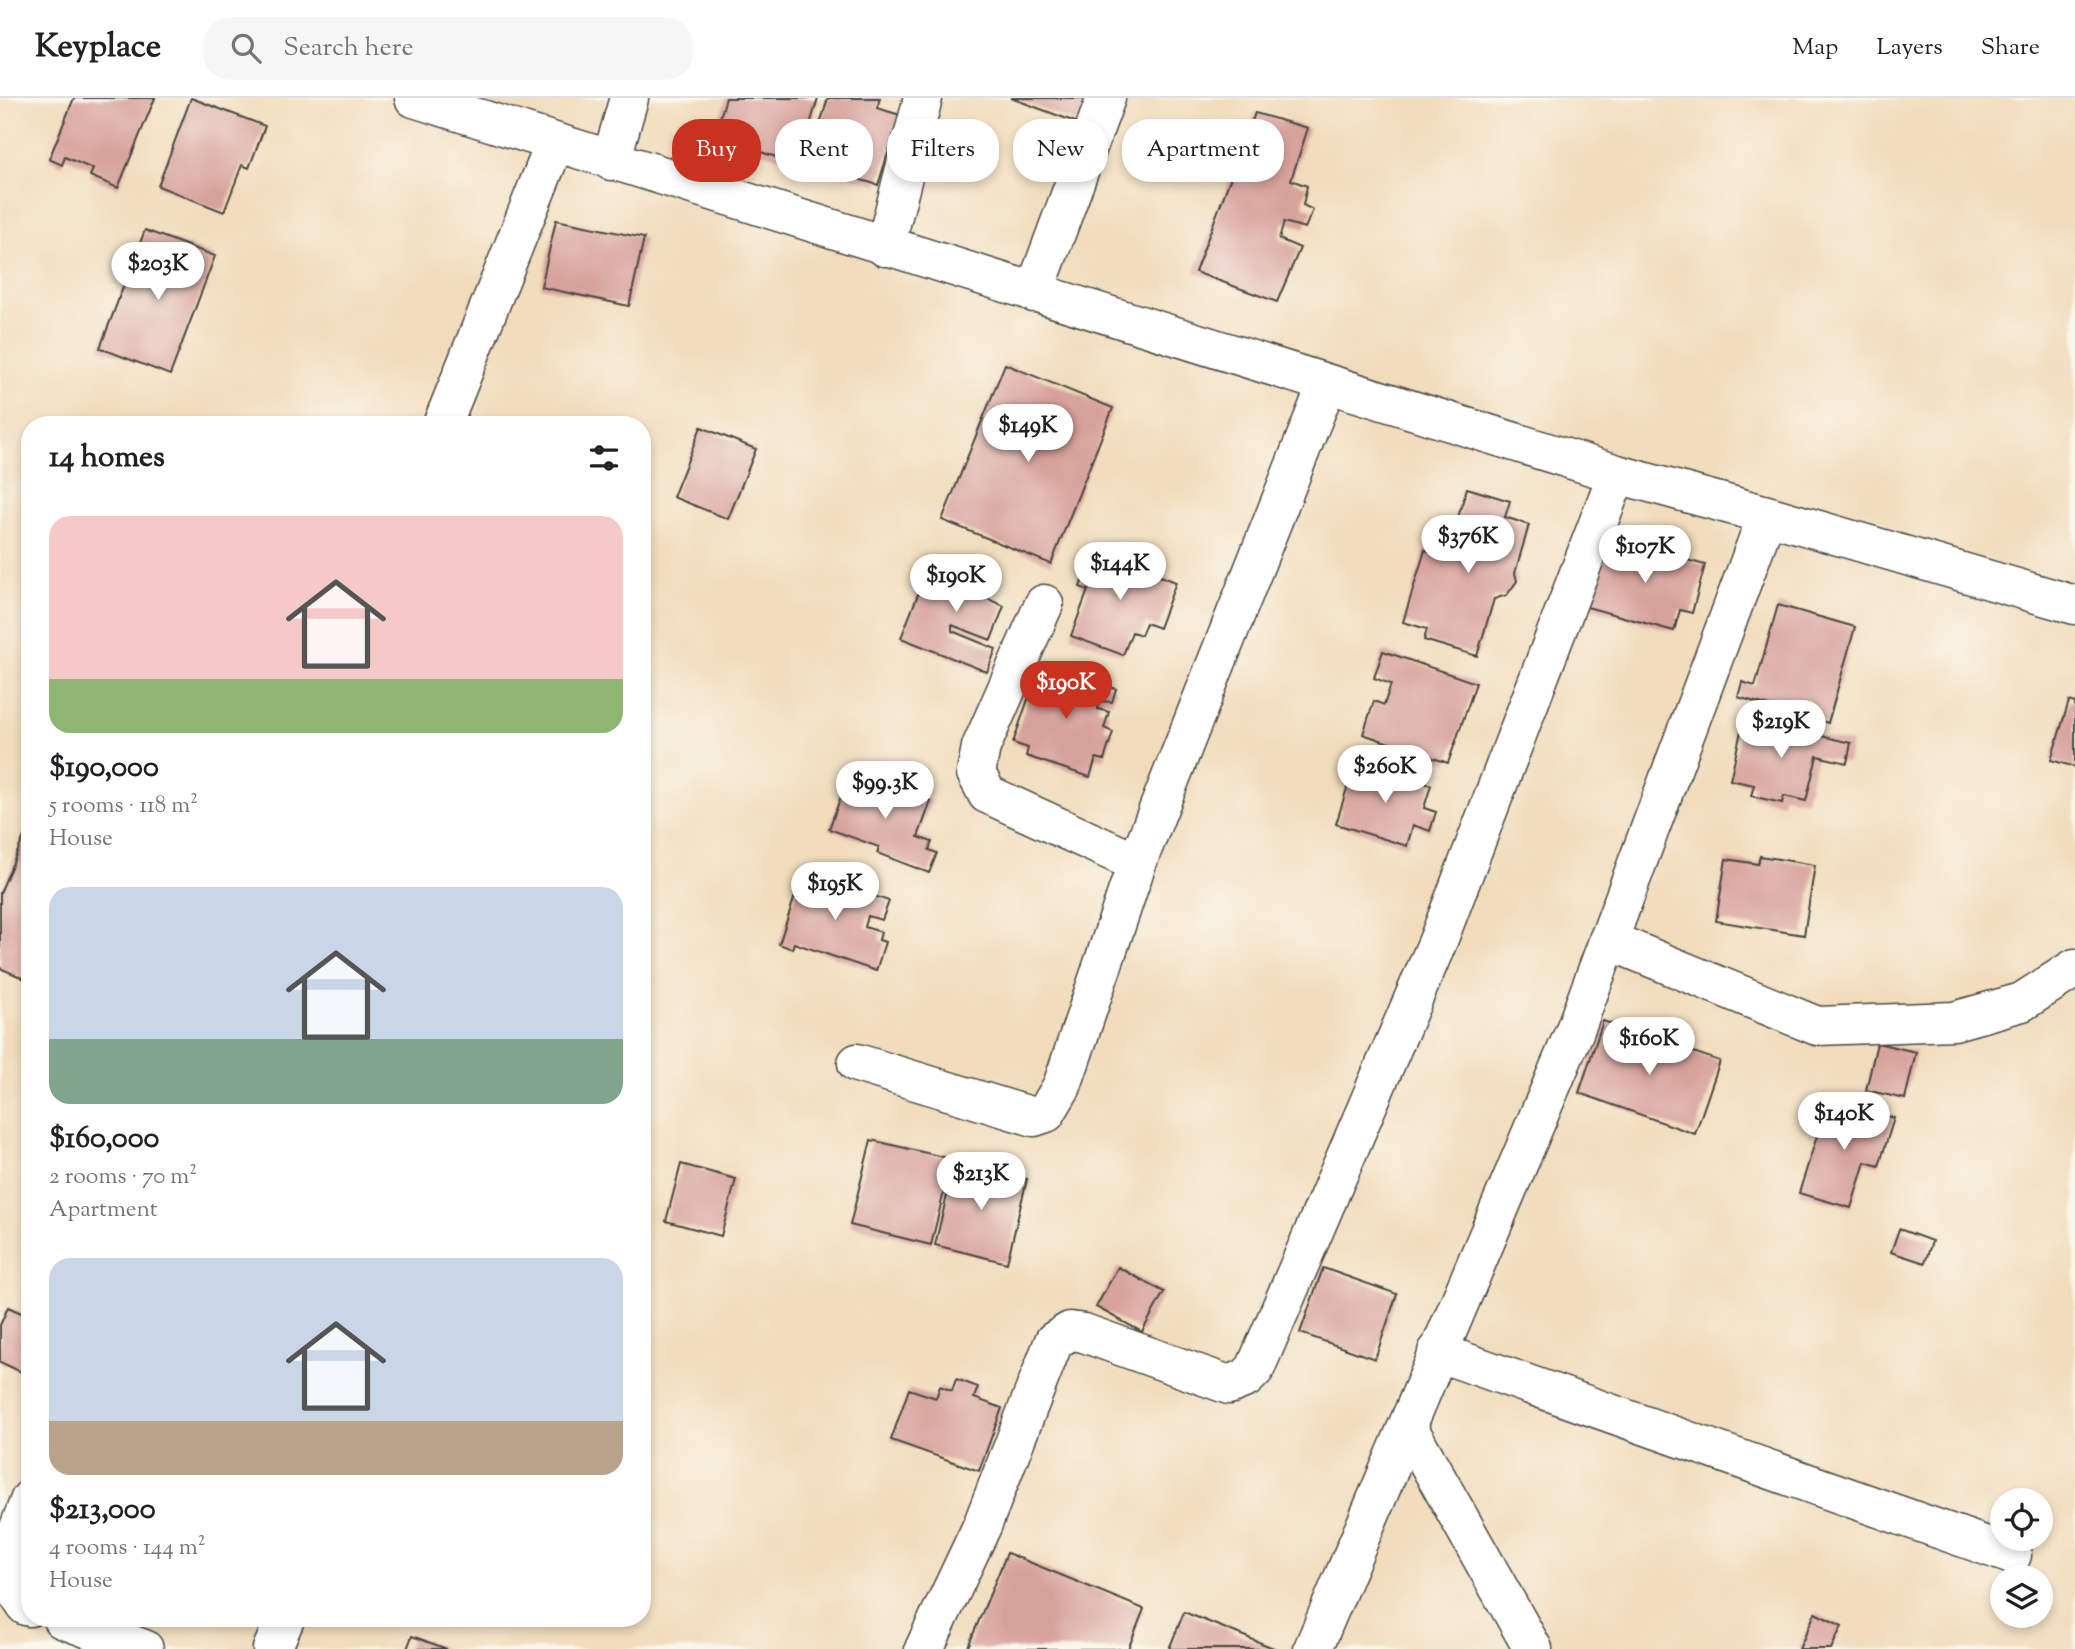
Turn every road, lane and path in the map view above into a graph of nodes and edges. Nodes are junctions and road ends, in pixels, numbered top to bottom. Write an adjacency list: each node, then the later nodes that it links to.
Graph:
1 (414, 98): 5 (street)
2 (629, 98): 6 (street)
3 (923, 98): 7 (street)
4 (1106, 98): 8 (street)
5 (555, 144): 6 (street); 10 (street)
6 (611, 161): 7 (street)
7 (885, 247): 8 (street)
8 (1034, 293): 9 (street)
9 (1327, 384): 11 (street); 15 (street)
10 (446, 416)
11 (1618, 474): 12 (street); 28 (street)
12 (1767, 515): 14 (street); 16 (street)
13 (1044, 604): 15 (street)
14 (2075, 605)
15 (1137, 863): 18 (street)
16 (1608, 940): 17 (street); 19 (street)
17 (2075, 968)
18 (857, 1063)
19 (1437, 1352): 20 (street); 22 (street)
20 (1408, 1427): 29 (street); 30 (street)
21 (21, 1522): 23 (street)
22 (2012, 1555)
23 (21, 1598)
24 (84, 1627): 26 (street)
25 (282, 1627): 27 (street)
26 (144, 1649)
27 (272, 1649)
28 (924, 1649)
29 (1313, 1649)
30 (1533, 1649)

